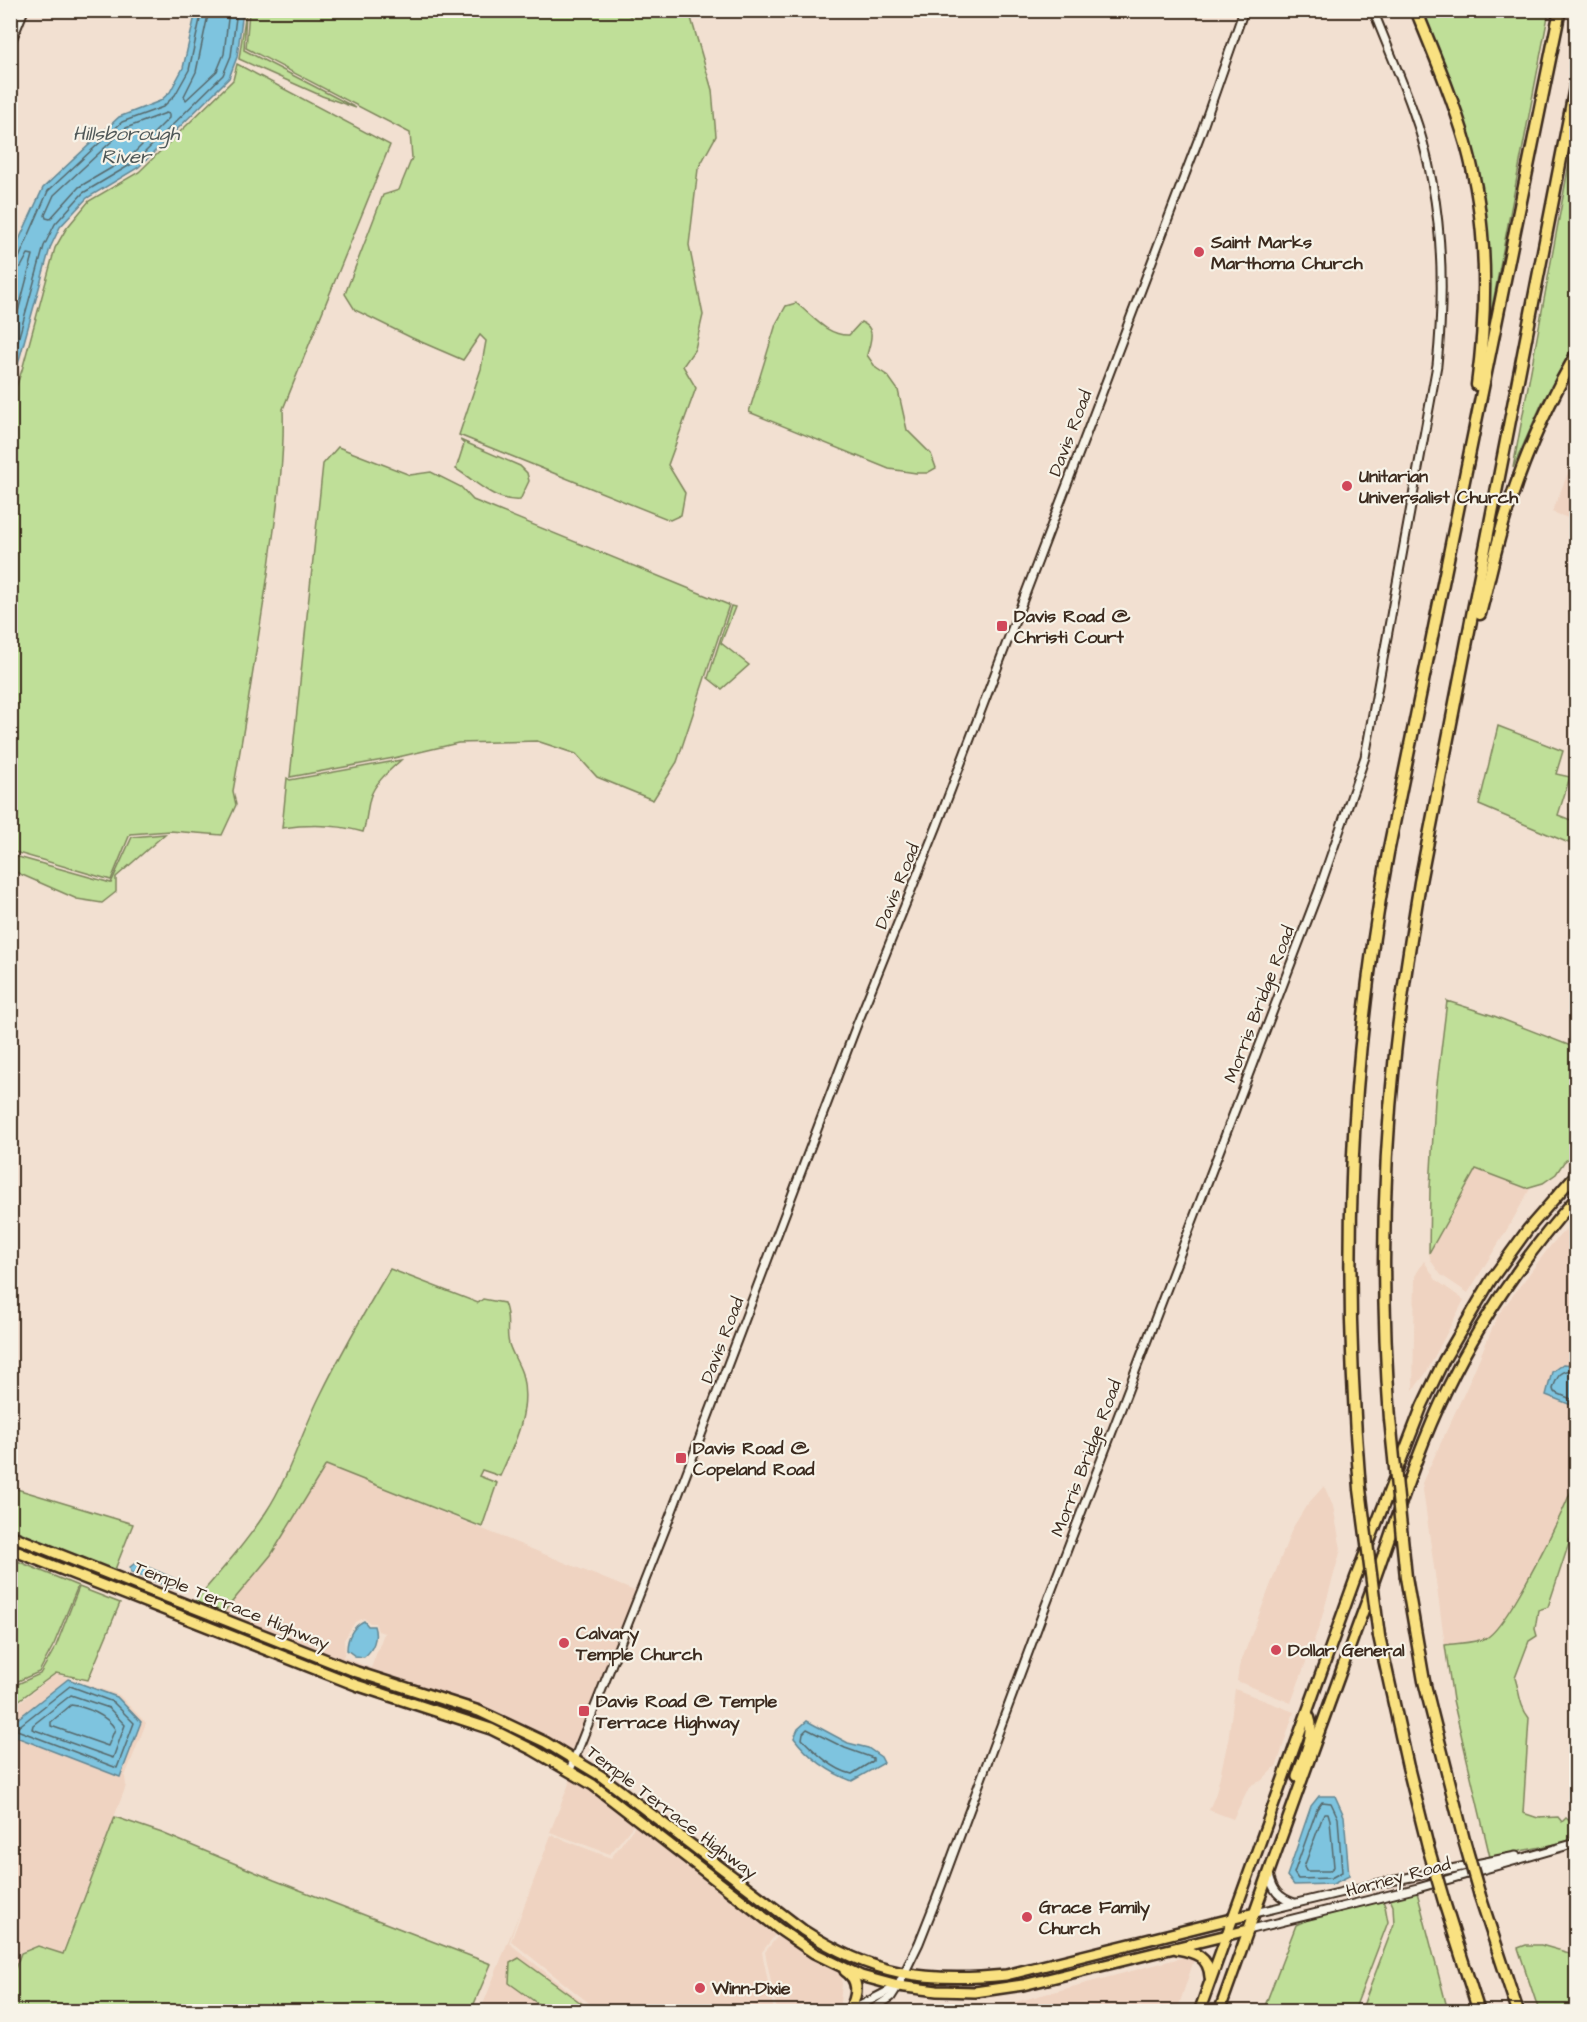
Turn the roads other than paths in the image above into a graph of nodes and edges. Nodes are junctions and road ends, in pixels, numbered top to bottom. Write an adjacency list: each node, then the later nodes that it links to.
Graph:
1 (24, 10): 6 (street)
2 (1244, 10): 18 (street, Davis Road)
3 (1373, 10): 31 (street, Morris Bridge Road)
4 (1416, 10): 9 (highway)
5 (1560, 10): 9 (highway)
6 (10, 45)
7 (1576, 82): 10 (highway)
8 (1576, 355): 10 (highway)
9 (1462, 490): 38 (highway, bridge)
10 (1456, 701): 39 (highway, bridge)
11 (1576, 1173): 17 (main road)
12 (1576, 1198): 20 (main road)
13 (10, 1535): 15 (main road, Temple Terrace Highway)
14 (10, 1549): 16 (main road, Temple Terrace Highway)
15 (115, 1576): 16 (main road); 18 (main road, Temple Terrace Highway)
16 (111, 1589): 19 (main road, Temple Terrace Highway)
17 (1307, 1713): 20 (main road); 26 (main road)
18 (575, 1759): 19 (street, Davis Road); 31 (main road, Temple Terrace Highway)
19 (570, 1770): 30 (main road, Temple Terrace Highway)
20 (1283, 1835): 23 (main road)
21 (1576, 1843): 22 (street, Harney Road)
22 (1554, 1849): 24 (street, Harney Road); 27 (street, Harney Road)
23 (1269, 1874): 24 (street); 25 (main road)
24 (1294, 1903): 25 (street, Harney Road)
25 (1255, 1913): 26 (main road, Temple Terrace Highway); 27 (main road)
26 (1233, 1918): 28 (main road); 31 (main road, Temple Terrace Highway)
27 (1248, 1930): 28 (main road, Temple Terrace Highway); 37 (main road)
28 (1227, 1935): 29 (main road, Temple Terrace Highway); 32 (main road)
29 (1171, 1949): 32 (main road); 33 (main road, Temple Terrace Highway)
30 (814, 1953): 33 (main road, Temple Terrace Highway); 34 (main road)
31 (903, 1974): 33 (street)
32 (1210, 1982): 36 (main road)
33 (898, 1986): 34 (street); 35 (street)
34 (848, 2011)
35 (869, 2012)
36 (1199, 2012)
37 (1219, 2012)
38 (1479, 2012)
39 (1518, 2012)

